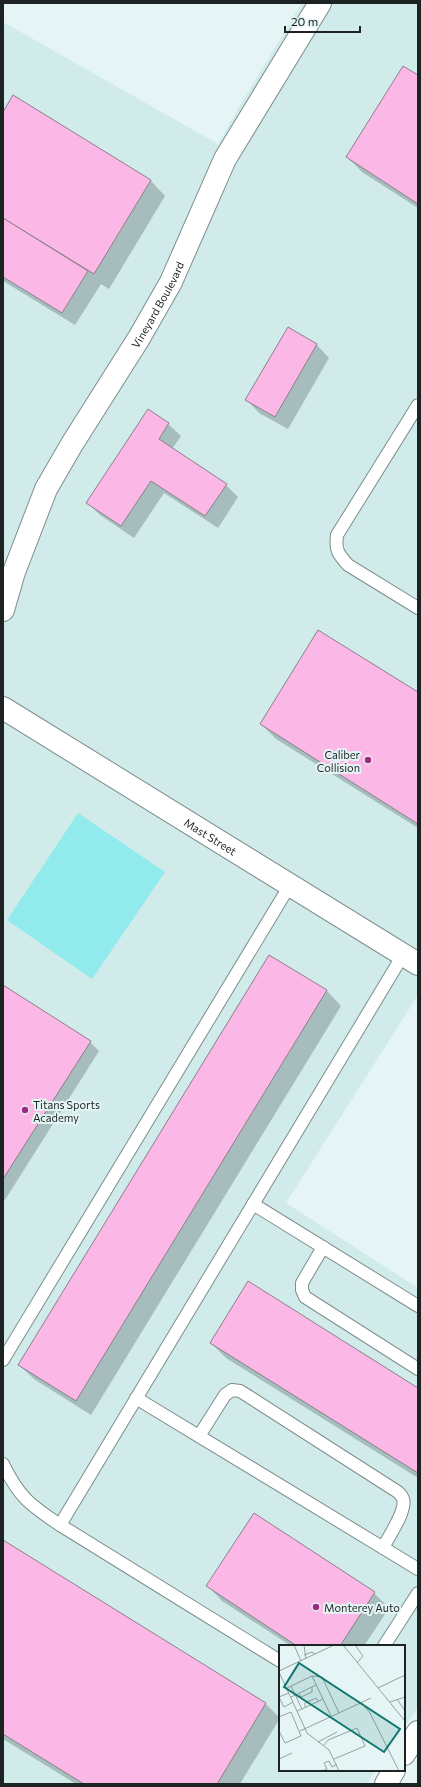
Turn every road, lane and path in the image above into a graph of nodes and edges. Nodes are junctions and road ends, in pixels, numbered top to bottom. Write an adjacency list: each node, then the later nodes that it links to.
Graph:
1 (320, 3): 4 (street, Vineyard Boulevard)
2 (418, 405): 3 (lane)
3 (418, 608)
4 (3, 610)
5 (3, 708): 6 (street, Mast Street)
6 (290, 885): 7 (street, Mast Street); 11 (lane)
7 (410, 959): 8 (lane)
8 (253, 1204): 9 (lane); 13 (lane)
9 (323, 1247): 10 (lane); 12 (lane)
10 (418, 1306)
11 (3, 1360)
12 (418, 1369)
13 (136, 1398): 14 (lane); 16 (lane)
14 (199, 1436): 17 (lane); 17 (lane)
15 (3, 1464): 16 (lane)
16 (60, 1525): 21 (lane)
17 (382, 1548): 18 (lane)
18 (418, 1569)
19 (418, 1594): 20 (lane)
20 (385, 1645)
21 (279, 1660)
22 (393, 1771): 23 (street)
23 (386, 1784)

